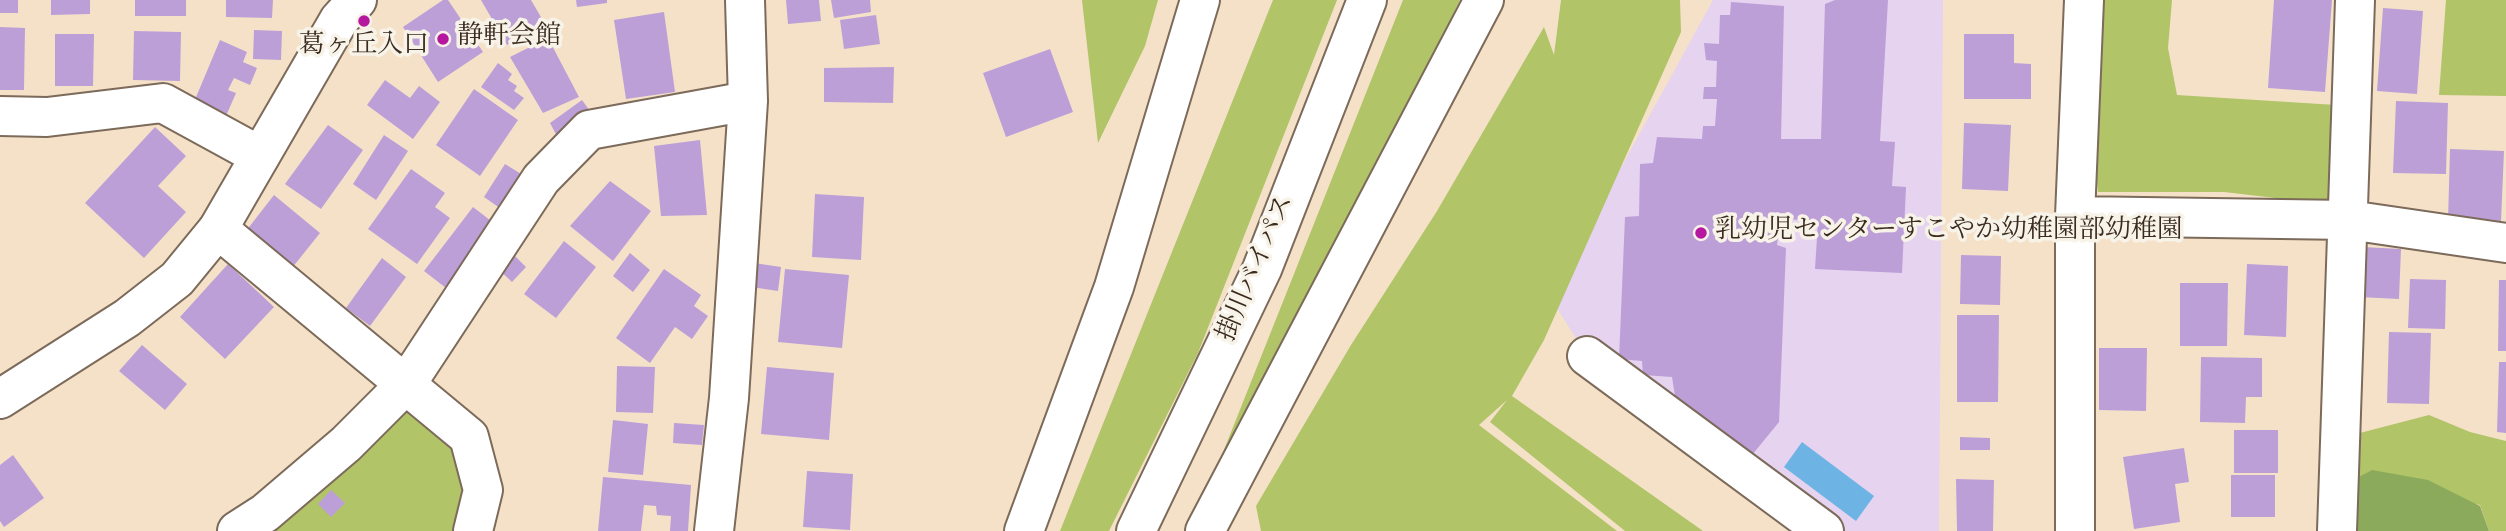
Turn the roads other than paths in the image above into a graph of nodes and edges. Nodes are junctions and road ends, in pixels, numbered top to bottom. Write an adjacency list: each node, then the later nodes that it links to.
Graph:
1 (357, 0): 10 (main road)
2 (745, 0): 8 (main road)
3 (1200, 0): 21 (main road)
4 (1367, 0): 22 (main road, 掛川バイパス)
5 (1484, 0): 23 (main road)
6 (2084, 0): 11 (main road)
7 (2355, 0): 12 (main road)
8 (748, 101): 16 (main road); 20 (main road)
9 (0, 116): 10 (main road)
10 (260, 156): 13 (main road)
11 (2075, 216): 12 (main road); 25 (main road)
12 (2349, 220): 14 (main road); 26 (main road)
13 (218, 229): 16 (main road); 17 (main road)
14 (2506, 243)
15 (1587, 356): 24 (main road)
16 (407, 383): 18 (main road); 19 (main road)
17 (0, 399)
18 (237, 531)
19 (473, 531)
20 (714, 531)
21 (1024, 531)
22 (1136, 531)
23 (1205, 531)
24 (1824, 531)
25 (2075, 531)
26 (2337, 531)

